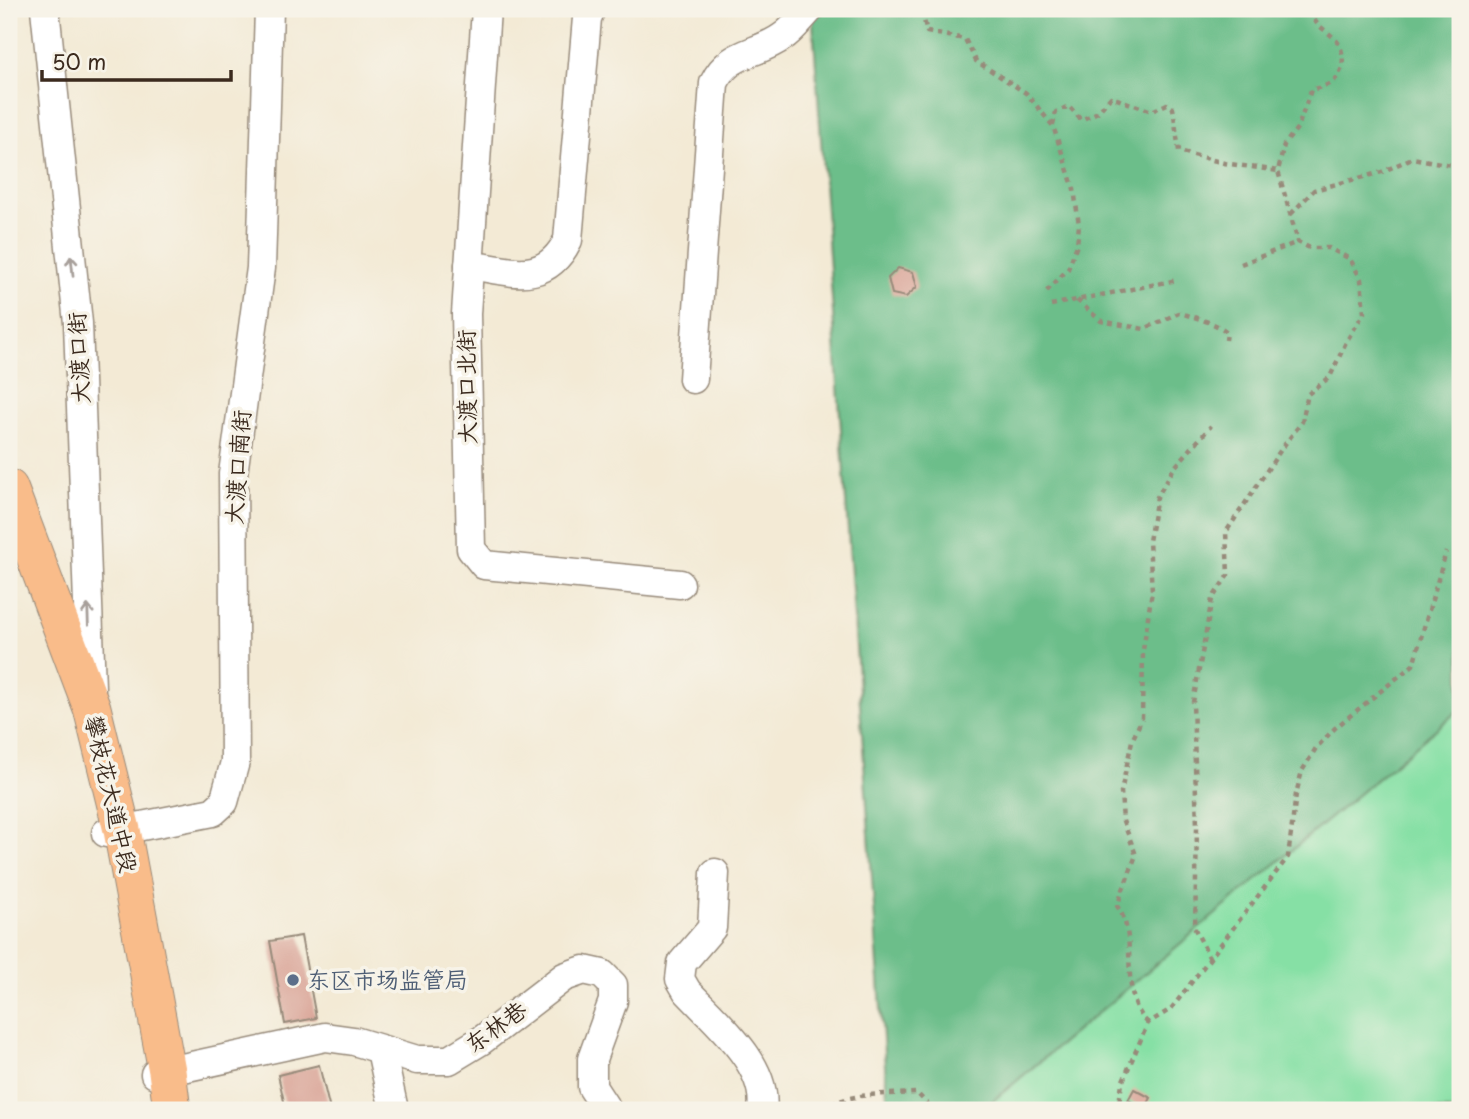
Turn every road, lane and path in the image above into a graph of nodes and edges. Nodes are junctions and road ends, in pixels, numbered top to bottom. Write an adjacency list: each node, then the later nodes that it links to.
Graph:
1 (45, 9): 26 (street, 大渡口街, one-way to 1)
2 (270, 9): 27 (street, 大渡口南街)
3 (486, 9): 14 (street, 大渡口北街)
4 (591, 9): 14 (street)
5 (810, 9): 20 (street)
6 (1309, 9): 10 (path)
7 (922, 12): 8 (path)
8 (1053, 126): 10 (path); 16 (path)
9 (1460, 165): 11 (path)
10 (1278, 171): 11 (path)
11 (1290, 215): 12 (path)
12 (1298, 242): 13 (path); 29 (path)
13 (1241, 264)
14 (469, 265): 25 (street, 大渡口北街)
15 (1177, 279): 17 (path)
16 (1046, 292)
17 (1077, 300): 18 (path); 19 (path)
18 (1051, 305)
19 (1226, 340)
20 (693, 379)
21 (1211, 426): 30 (path)
22 (9, 488): 26 (main road, 攀枝花大道中段)
23 (9, 537): 27 (main road, 攀枝花大道中段)
24 (1446, 552): 29 (path)
25 (680, 584)
26 (92, 708): 27 (main road, 攀枝花大道中段)
27 (114, 832): 32 (main road, 攀枝花大道中段)
28 (715, 873): 37 (street)
29 (1210, 959): 30 (path)
30 (1147, 1023): 40 (path)
31 (381, 1050): 32 (street, 东林巷); 35 (street); 36 (street, 东林巷)
32 (161, 1072): 33 (main road, 攀枝花大道中段); 34 (main road, 攀枝花大道中段)
33 (159, 1110)
34 (172, 1110)
35 (394, 1110)
36 (607, 1110)
37 (762, 1110)
38 (823, 1110): 39 (path)
39 (933, 1110)
40 (1118, 1110)

